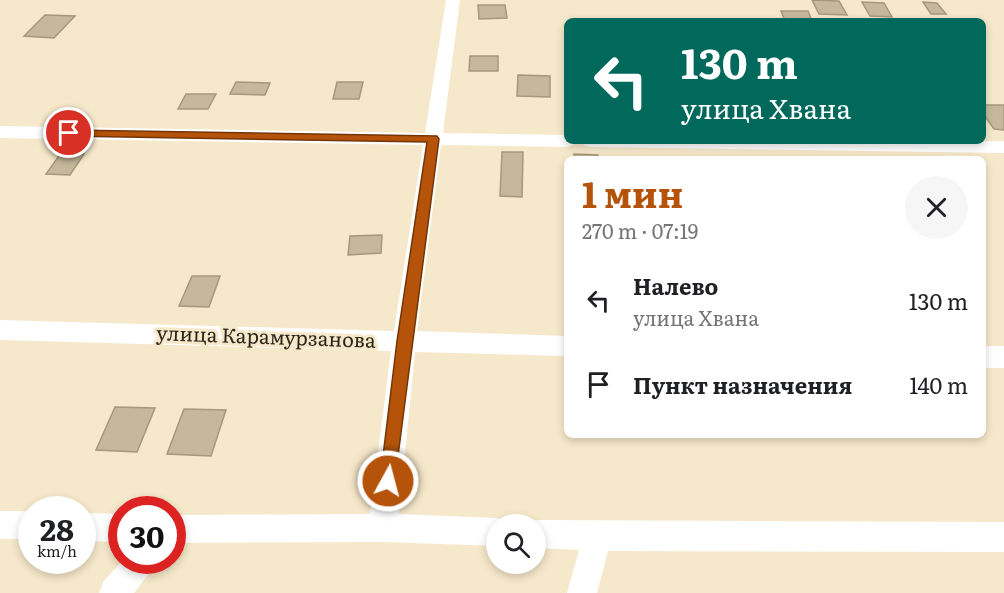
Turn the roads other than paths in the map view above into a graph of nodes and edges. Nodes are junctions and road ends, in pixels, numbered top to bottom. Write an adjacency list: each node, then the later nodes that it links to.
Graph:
1 (453, 0): 3 (street)
2 (0, 132): 3 (street)
3 (433, 139): 4 (street); 8 (street)
4 (564, 141)
5 (797, 144): 6 (street)
6 (1004, 147)
7 (0, 330): 8 (street, улица Карамурзанова)
8 (404, 341): 9 (street, улица Карамурзанова); 14 (street)
9 (564, 346)
10 (986, 357): 11 (street)
11 (1004, 357)
12 (0, 525): 13 (street)
13 (18, 525)
14 (383, 528): 15 (street); 16 (street)
15 (186, 529)
16 (486, 532)
17 (546, 534): 18 (street)
18 (597, 536): 19 (street); 22 (street)
19 (1004, 537)
20 (130, 574): 21 (street)
21 (114, 593)
22 (582, 593)

